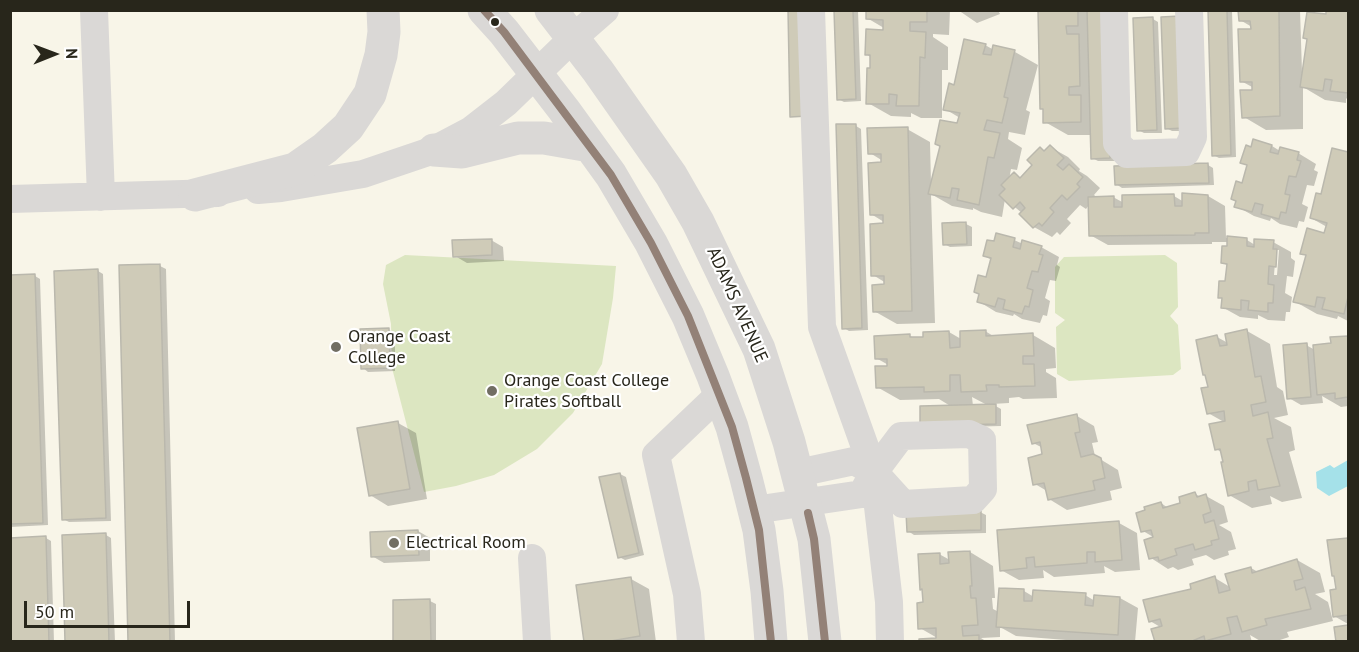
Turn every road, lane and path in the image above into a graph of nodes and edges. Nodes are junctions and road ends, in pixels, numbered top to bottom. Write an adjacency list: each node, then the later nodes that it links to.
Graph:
1 (94, 10): 14 (street)
2 (383, 10): 13 (main road)
3 (484, 10): 10 (main road)
4 (551, 10): 9 (main road, ADAMS AVENUE)
5 (605, 10): 9 (street)
6 (811, 10): 17 (street)
7 (1114, 10): 8 (street)
8 (1189, 10)
9 (573, 38): 10 (street); 18 (main road, ADAMS AVENUE)
10 (537, 74): 11 (main road); 12 (street)
11 (590, 146): 12 (main road); 16 (main road)
12 (434, 150): 13 (street)
13 (195, 195): 14 (street)
14 (101, 196): 15 (street)
15 (10, 199)
16 (720, 394): 19 (main road); 22 (street)
17 (874, 472): 18 (street); 25 (street)
18 (802, 488): 19 (street); 24 (main road, ADAMS AVENUE)
19 (754, 510): 23 (main road)
20 (532, 558): 21 (street)
21 (537, 642)
22 (691, 642)
23 (771, 642)
24 (825, 642)
25 (890, 642)

